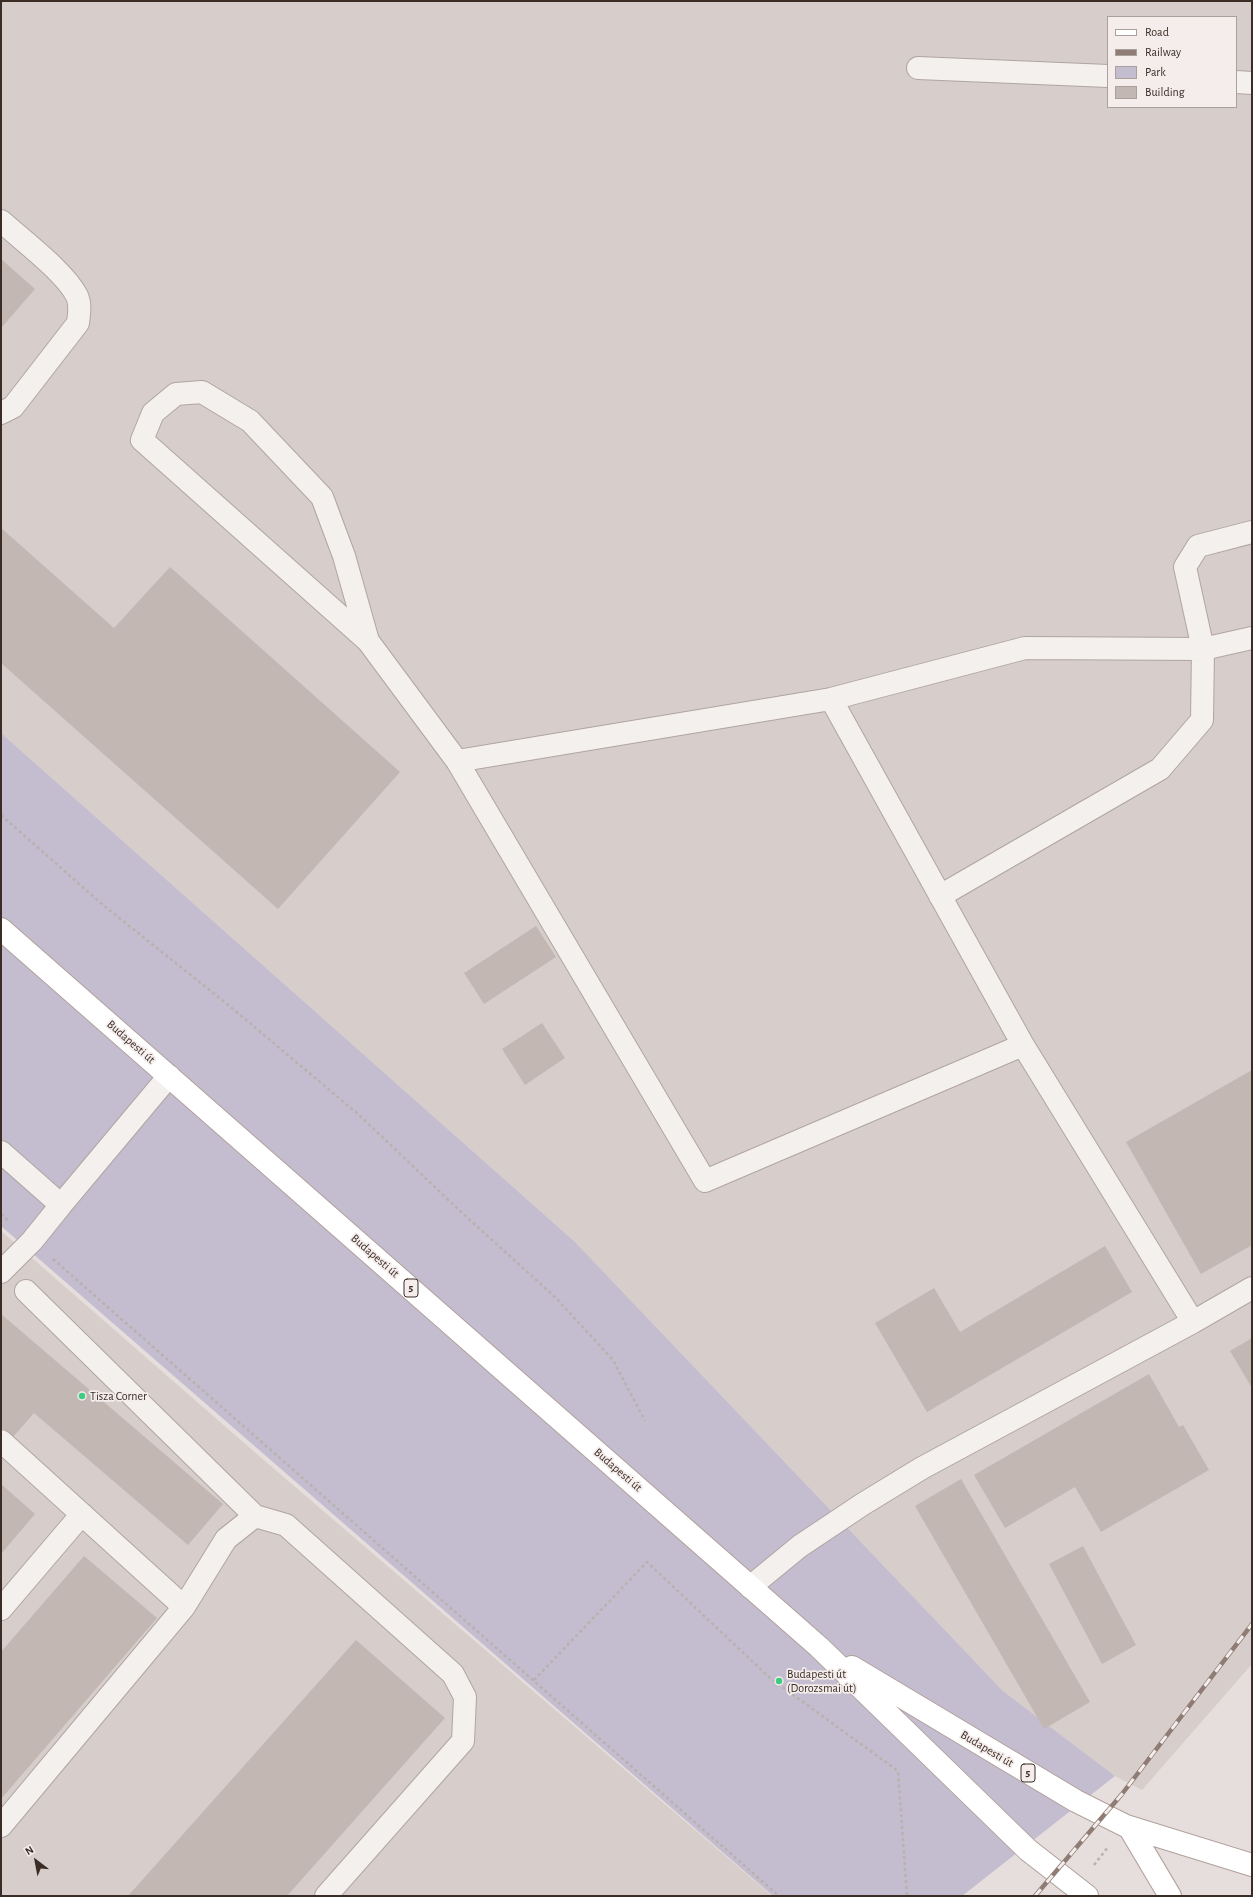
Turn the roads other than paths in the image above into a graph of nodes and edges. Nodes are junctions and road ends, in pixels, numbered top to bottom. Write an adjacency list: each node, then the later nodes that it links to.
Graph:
1 (918, 68): 2 (lane)
2 (1107, 76)
3 (1237, 82): 4 (lane)
4 (1252, 83)
5 (1, 221): 6 (lane)
6 (1, 413)
7 (1252, 532): 10 (lane)
8 (1252, 638): 10 (lane)
9 (368, 641): 9 (lane); 12 (lane)
10 (1203, 649): 11 (lane); 13 (lane)
11 (831, 699): 12 (lane); 13 (lane)
12 (456, 761): 15 (lane)
13 (940, 896): 15 (lane)
14 (1, 929): 16 (main road, Budapesti út / 5)
15 (1023, 1045): 22 (lane)
16 (169, 1076): 18 (lane); 26 (main road, Budapesti út / 5)
17 (1, 1152): 18 (lane)
18 (62, 1205): 19 (lane)
19 (1, 1272)
20 (1252, 1288): 22 (lane)
21 (26, 1291): 25 (lane)
22 (1193, 1322): 26 (lane)
23 (1, 1441): 24 (lane)
24 (82, 1514): 27 (lane); 28 (lane)
25 (255, 1516): 27 (lane); 34 (lane)
26 (750, 1587): 29 (main road, Budapesti út / 5)
27 (184, 1607): 30 (lane)
28 (1, 1609)
29 (820, 1647): 31 (main road, Budapesti út / 5); 32 (main road, Budapesti út / 5)
30 (1, 1826)
31 (1129, 1827): 33 (main road, Budapesti út / 5); 37 (main road)
32 (1028, 1850): 35 (main road); 36 (main road, Budapesti út / 5)
33 (1252, 1865)
34 (326, 1896)
35 (1063, 1896)
36 (1086, 1896)
37 (1170, 1896)

